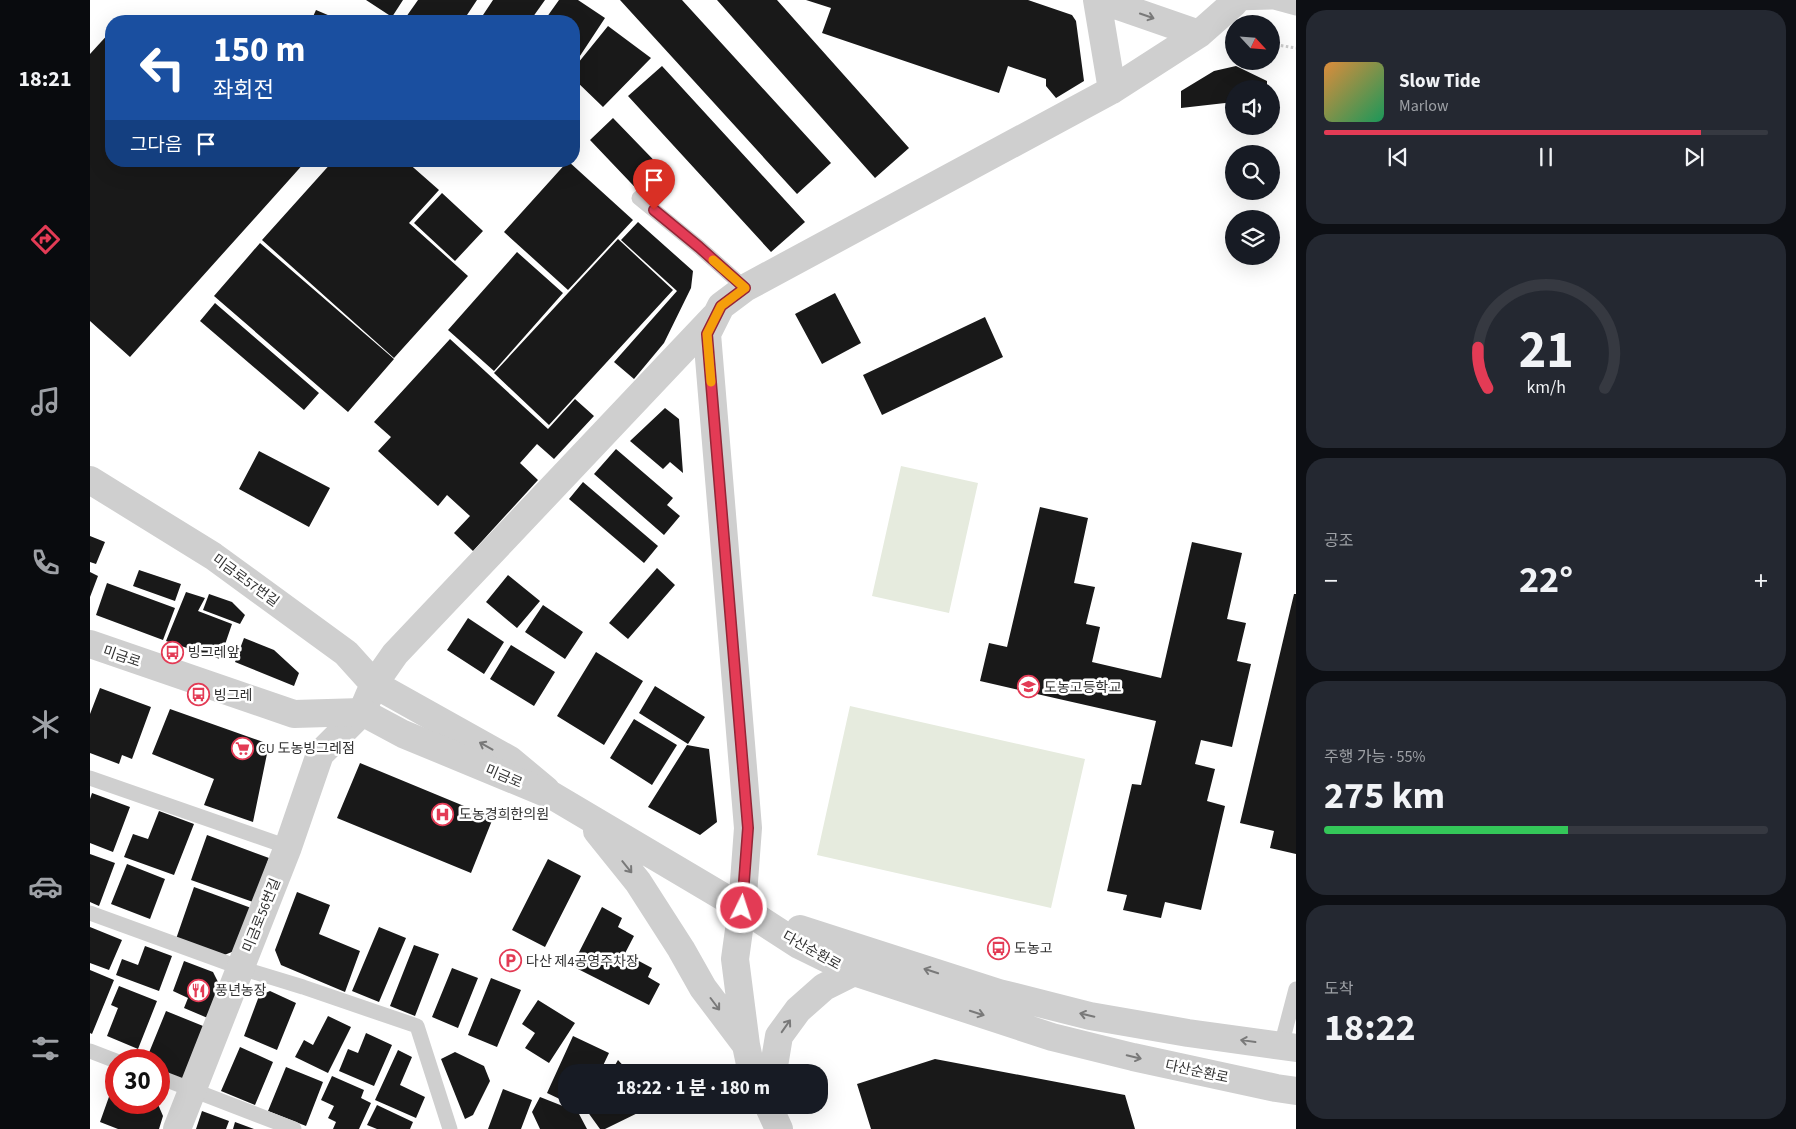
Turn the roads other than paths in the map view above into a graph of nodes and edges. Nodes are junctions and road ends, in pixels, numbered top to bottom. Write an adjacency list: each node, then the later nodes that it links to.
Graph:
1 (1097, 0): 6 (street)
2 (1101, 0): 5 (street, one-way to 5)
3 (1234, 3): 4 (lane); 5 (street)
4 (1296, 8)
5 (1199, 34): 6 (street)
6 (1112, 90): 8 (street)
7 (639, 198): 8 (lane)
8 (745, 288): 9 (street)
9 (717, 314): 13 (street); 19 (street)
10 (90, 480): 12 (street, 미금로57번길)
11 (90, 644): 14 (street, 미금로)
12 (346, 652): 13 (street, 미금로57번길); 14 (street)
13 (374, 684): 14 (street); 16 (street, 미금로57번길, one-way to 13)
14 (362, 712): 16 (street, 미금로); 18 (street, 미금로56번길)
15 (90, 778): 18 (lane)
16 (553, 796): 17 (street, 미금로)
17 (585, 816): 19 (street, 미금로); 24 (street, one-way to 24)
18 (288, 847): 21 (street, 미금로56번길)
19 (742, 908): 22 (street, 다산순환로); 24 (street); 25 (street, 다산순환로, one-way to 19)
20 (90, 913): 21 (lane)
21 (240, 968): 31 (street, 미금로56번길); 36 (lane)
22 (854, 972): 29 (street, one-way to 22); 32 (street, 다산순환로, one-way to 32)
23 (1296, 989): 25 (lane)
24 (746, 1044): 28 (street)
25 (1288, 1047)
26 (90, 1051): 27 (lane)
27 (105, 1057)
28 (750, 1064)
29 (774, 1064)
30 (170, 1081): 31 (lane)
31 (193, 1090): 34 (street, 미금로56번길); 35 (lane)
32 (1296, 1091)
33 (772, 1114): 37 (street)
34 (178, 1129)
35 (294, 1129)
36 (450, 1129)
37 (779, 1129)

